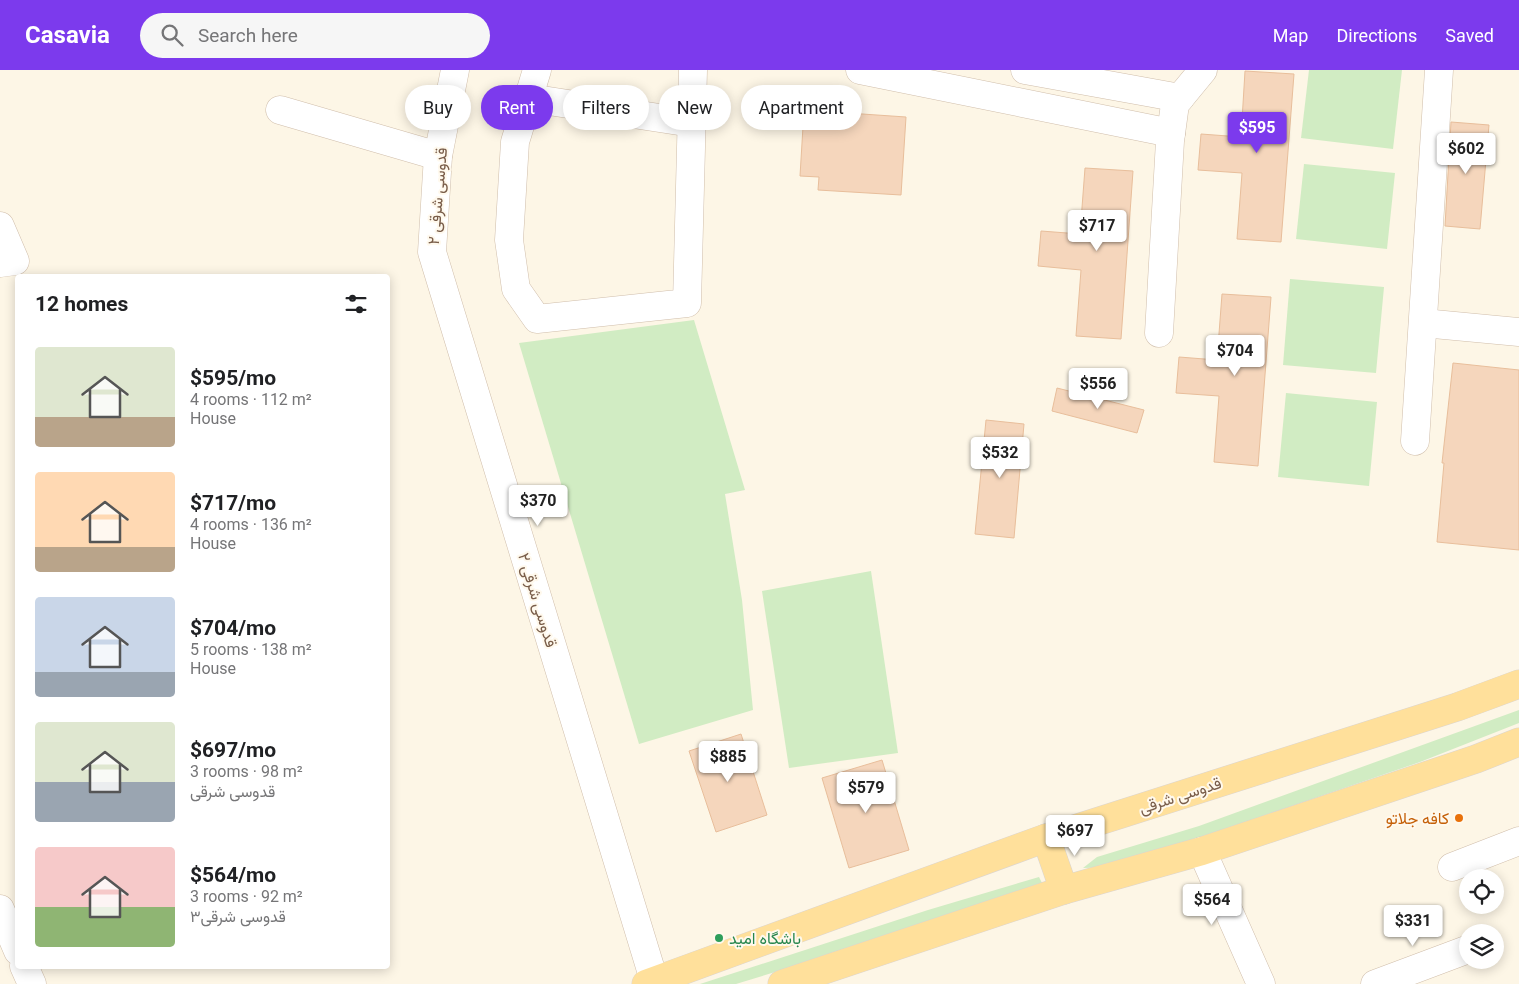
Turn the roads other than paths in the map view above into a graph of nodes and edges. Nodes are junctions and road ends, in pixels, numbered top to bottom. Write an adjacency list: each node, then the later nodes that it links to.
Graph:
1 (455, 70): 17 (street, قدوسی شرقی ۲)
2 (537, 70): 8 (street)
3 (693, 70): 9 (street)
4 (860, 70): 16 (street)
5 (1025, 70): 10 (street)
6 (1203, 70): 10 (street)
7 (1439, 70): 20 (street)
8 (533, 85)
9 (693, 85)
10 (1180, 98): 16 (street)
11 (553, 102): 13 (street)
12 (280, 110): 17 (street)
13 (659, 118)
14 (519, 130): 15 (street)
15 (692, 130)
16 (1171, 133): 22 (street)
17 (438, 156): 35 (street, قدوسی شرقی ۲)
18 (0, 226): 19 (street)
19 (7, 262)
20 (1423, 323): 21 (street); 23 (street)
21 (1519, 332)
22 (1159, 333)
23 (1415, 441)
24 (1519, 684): 26 (main road, قدوسی شرقی)
25 (1519, 742): 28 (main road)
26 (1046, 838): 30 (main road); 35 (main road, قدوسی شرقی)
27 (1519, 841): 29 (street)
28 (1202, 851): 30 (main road); 38 (street)
29 (1452, 867)
30 (1064, 890): 37 (main road)
31 (0, 909): 32 (street)
32 (10, 947)
33 (1459, 953): 39 (street)
34 (25, 969): 36 (street)
35 (650, 982)
36 (32, 984)
37 (782, 984)
38 (1261, 984)
39 (1375, 984)

